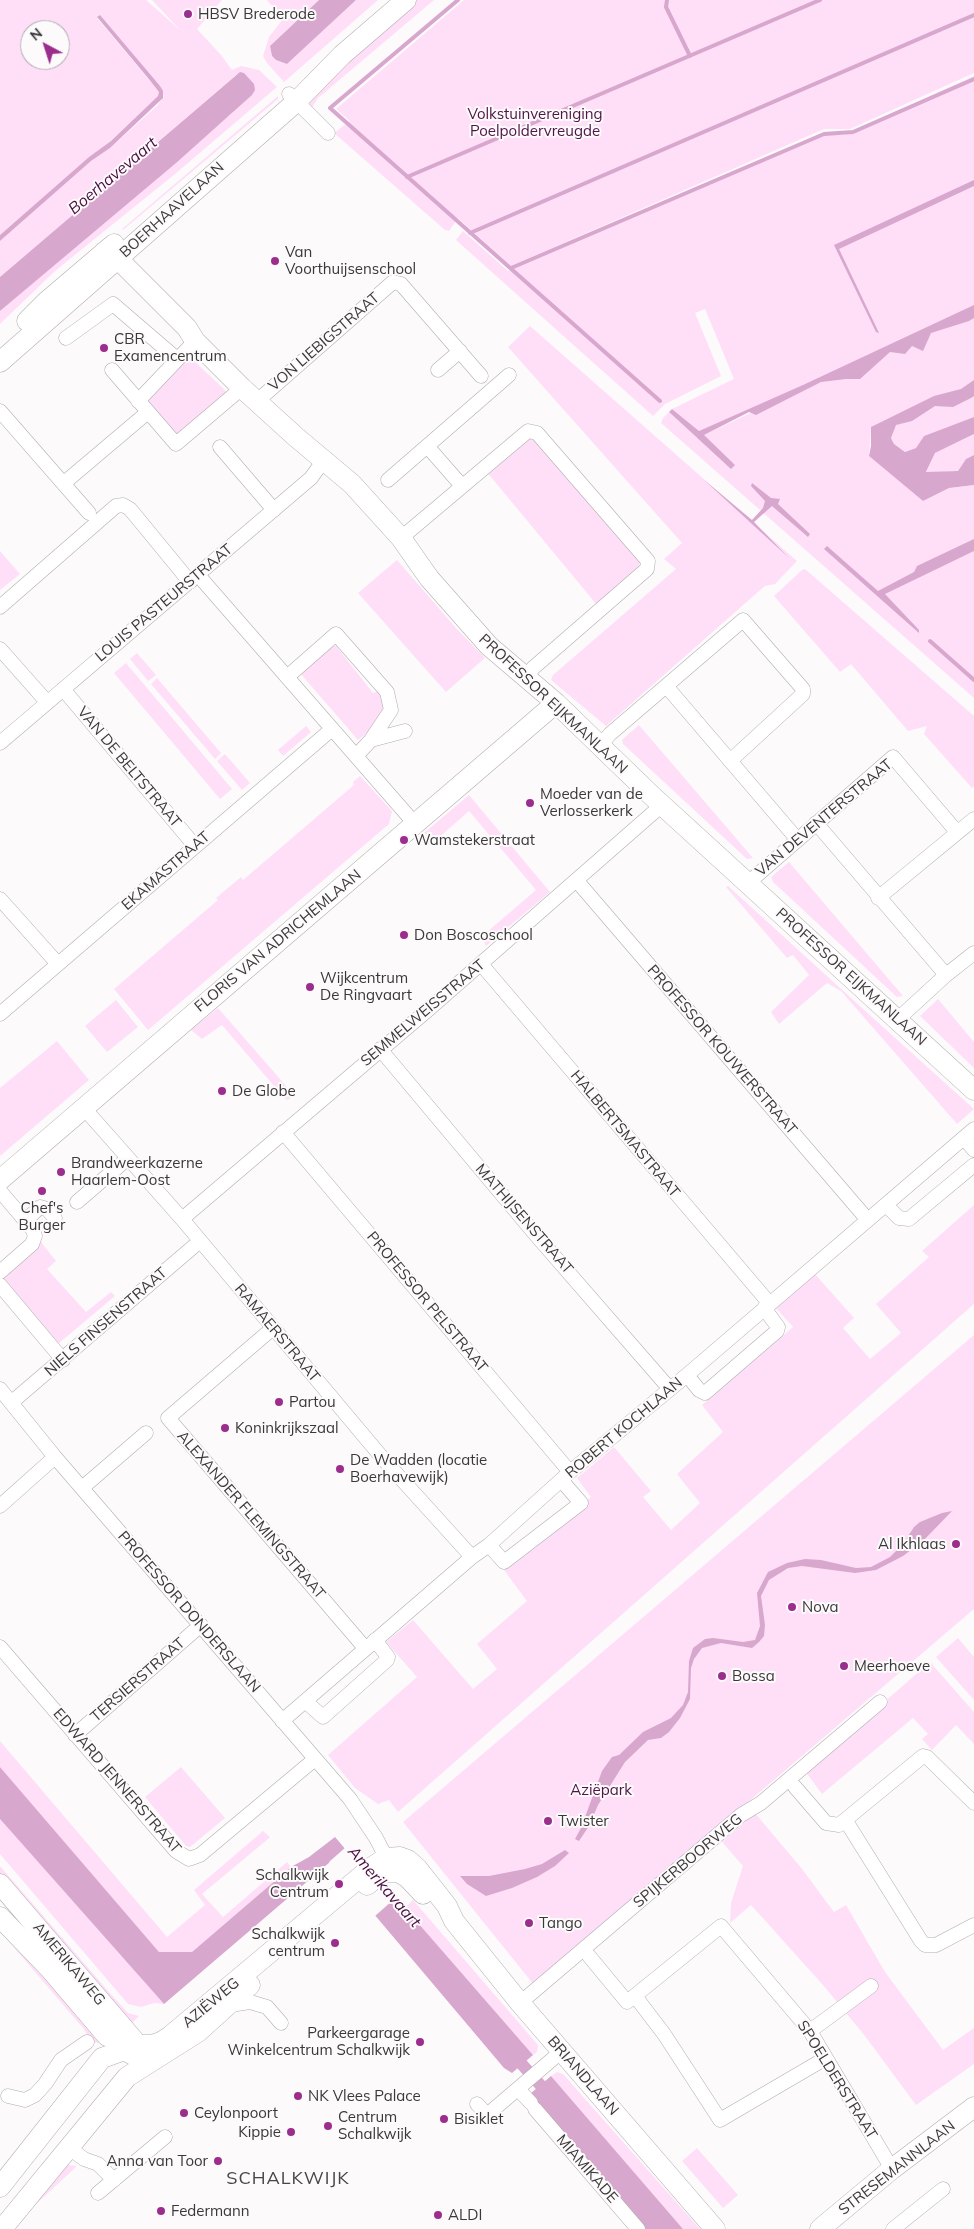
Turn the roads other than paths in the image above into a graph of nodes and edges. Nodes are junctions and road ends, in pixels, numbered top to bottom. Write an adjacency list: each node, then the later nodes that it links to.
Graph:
1 (406, 0): 2 (street, BOERHAAVELAAN)
2 (292, 98): 3 (street); 4 (street, BOERHAAVELAAN)
3 (328, 133)
4 (110, 259): 6 (street, PROFESSOR EIJKMANLAAN); 7 (street, BOERHAAVELAAN); 10 (street, BOERHAAVELAAN)
5 (66, 338): 9 (street)
6 (195, 341): 9 (street); 15 (street, PROFESSOR EIJKMANLAAN)
7 (0, 348)
8 (460, 352): 12 (street); 14 (street); 15 (street, VON LIEBIGSTRAAT)
9 (177, 359): 16 (street)
10 (0, 362)
11 (112, 370): 16 (street)
12 (438, 370)
13 (509, 375): 20 (street)
14 (481, 376)
15 (249, 395): 18 (street, VON LIEBIGSTRAAT); 21 (street, PROFESSOR EIJKMANLAAN)
16 (138, 402): 18 (street)
17 (0, 411): 23 (street)
18 (148, 412): 23 (street)
19 (220, 446): 25 (street)
20 (427, 446): 22 (street); 24 (street)
21 (324, 460): 25 (street, LOUIS PASTEURSTRAAT); 27 (street, PROFESSOR EIJKMANLAAN)
22 (388, 480)
23 (64, 484): 26 (street)
24 (462, 486): 27 (street); 31 (street)
25 (274, 510): 28 (street, LOUIS PASTEURSTRAAT)
26 (89, 513)
27 (402, 538): 31 (street, PROFESSOR EIJKMANLAAN)
28 (194, 578): 29 (street); 32 (street); 34 (street, LOUIS PASTEURSTRAAT)
29 (0, 606)
30 (0, 649): 35 (street)
31 (527, 676): 36 (street, PROFESSOR EIJKMANLAAN)
32 (287, 677): 37 (street); 39 (street)
33 (667, 687): 41 (street); 43 (street); 43 (street)
34 (63, 689): 35 (street, LOUIS PASTEURSTRAAT); 50 (street, VAN DE BELTSTRAAT)
35 (47, 702): 40 (street, LOUIS PASTEURSTRAAT)
36 (556, 703): 41 (street, PROFESSOR EIJKMANLAAN); 47 (street, FLORIS VAN ADRICHEMLAAN)
37 (332, 729): 42 (street); 50 (street, EKAMASTRAAT)
38 (405, 731): 39 (street)
39 (371, 740): 42 (street)
40 (0, 743)
41 (600, 746): 44 (street, PROFESSOR EIJKMANLAAN)
42 (356, 756): 47 (street)
43 (730, 761): 49 (street)
44 (662, 805): 51 (street, SEMMELWEISSTRAAT); 52 (street, PROFESSOR EIJKMANLAAN)
45 (974, 819): 48 (street)
46 (816, 823): 48 (street, VAN DEVENTERSTRAAT); 49 (street, VAN DEVENTERSTRAAT); 53 (street)
47 (416, 825): 63 (street, FLORIS VAN ADRICHEMLAAN)
48 (957, 832): 53 (street)
49 (797, 839): 52 (street, VAN DEVENTERSTRAAT)
50 (196, 846): 56 (street, EKAMASTRAAT)
51 (577, 881): 57 (street, SEMMELWEISSTRAAT); 75 (street, PROFESSOR KOUWERSTRAAT)
52 (748, 883): 60 (street, PROFESSOR EIJKMANLAAN)
53 (878, 898): 58 (street)
54 (0, 899): 56 (street)
55 (971, 962): 58 (street)
56 (58, 964): 59 (street, EKAMASTRAAT)
57 (481, 964): 61 (street, SEMMELWEISSTRAAT); 80 (street, HALBERTSMASTRAAT)
58 (946, 975): 60 (street)
59 (0, 1014)
60 (898, 1019): 62 (street, PROFESSOR EIJKMANLAAN)
61 (380, 1049): 64 (street, SEMMELWEISSTRAAT); 85 (street, MATHIJSENSTRAAT)
62 (974, 1090)
63 (83, 1107): 67 (street, RAMAERSTRAAT); 69 (street, FLORIS VAN ADRICHEMLAAN)
64 (283, 1132): 74 (street, SEMMELWEISSTRAAT); 89 (street, PROFESSOR PELSTRAAT)
65 (969, 1134): 66 (street, ROBERT KOCHLAAN); 72 (street, ROBERT KOCHLAAN)
66 (974, 1150)
67 (127, 1159): 71 (street); 74 (street, RAMAERSTRAAT)
68 (974, 1164): 72 (street)
69 (0, 1180)
70 (0, 1191): 76 (street)
71 (77, 1202)
72 (886, 1205): 75 (street, ROBERT KOCHLAAN)
73 (55, 1218): 76 (street)
74 (182, 1219): 77 (street, RAMAERSTRAAT)
75 (867, 1219): 80 (street, ROBERT KOCHLAAN)
76 (25, 1221): 78 (street)
77 (200, 1241): 81 (street, RAMAERSTRAAT); 82 (street, NIELS FINSENSTRAAT)
78 (0, 1272)
79 (0, 1285): 82 (street)
80 (767, 1306): 83 (street, ROBERT KOCHLAAN); 83 (street, ROBERT KOCHLAAN)
81 (273, 1328): 93 (street, RAMAERSTRAAT); 95 (street, ALEXANDER FLEMINGSTRAAT)
82 (63, 1360): 86 (street, NIELS FINSENSTRAAT)
83 (687, 1375): 85 (street, ROBERT KOCHLAAN)
84 (0, 1388): 86 (street, PROFESSOR DONDERSLAAN)
85 (669, 1388): 89 (street, ROBERT KOCHLAAN)
86 (12, 1402): 88 (street, PROFESSOR DONDERSLAAN)
87 (146, 1433): 90 (street)
88 (55, 1457): 90 (street, PROFESSOR DONDERSLAAN); 91 (street)
89 (566, 1476): 92 (street, ROBERT KOCHLAAN); 92 (street, ROBERT KOCHLAAN)
90 (82, 1488): 94 (street, PROFESSOR DONDERSLAAN)
91 (0, 1506)
92 (489, 1545): 93 (street, ROBERT KOCHLAAN)
93 (472, 1557): 95 (street, ROBERT KOCHLAAN)
94 (201, 1625): 99 (street, PROFESSOR DONDERSLAAN); 100 (street, TERSIERSTRAAT)
95 (370, 1644): 97 (street, ROBERT KOCHLAAN); 97 (street)
96 (0, 1647): 100 (street, EDWARD JENNERSTRAAT)
97 (306, 1701): 99 (street, ROBERT KOCHLAAN)
98 (880, 1702): 113 (street, SPIJKERBOORWEG)
99 (282, 1721): 101 (street, PROFESSOR DONDERSLAAN)
100 (75, 1735): 101 (street, EDWARD JENNERSTRAAT)
101 (316, 1759): 105 (street, PROFESSOR DONDERSLAAN)
102 (795, 1787): 104 (street)
103 (974, 1803): 104 (street)
104 (846, 1821): 109 (street)
105 (389, 1865): 107 (street, AZIËWEG); 113 (street, BRIANDLAAN)
106 (0, 1884): 119 (street, AMERIKAWEG)
107 (351, 1891): 114 (street, AZIËWEG); 119 (street, AZIËWEG)
108 (0, 1916): 117 (street, AMERIKAWEG)
109 (974, 1925)
110 (589, 1956): 112 (street)
111 (872, 1986): 116 (street)
112 (635, 1996): 116 (street, SPOELDERSTRAAT); 122 (street)
113 (520, 2003): 120 (street, BRIANDLAAN)
114 (230, 2005): 115 (street); 123 (street, AZIËWEG)
115 (281, 2023)
116 (810, 2031): 122 (street, SPOELDERSTRAAT)
117 (107, 2036): 119 (street, AMERIKAWEG); 121 (street)
118 (87, 2042): 126 (street)
119 (132, 2050): 121 (street, AZIËWEG); 123 (street); 124 (street, AZIËWEG)
120 (562, 2051): 125 (street); 140 (street, BRIANDLAAN)
121 (102, 2058): 130 (street)
122 (826, 2058): 132 (street, SPOELDERSTRAAT)
123 (153, 2059): 124 (street, AZIËWEG)
124 (127, 2077): 131 (street, AZIËWEG)
125 (519, 2087): 127 (street); 139 (street, MIAMIKADE)
126 (3, 2096)
127 (477, 2104)
128 (974, 2107): 132 (street, STRESEMANNLAAN)
129 (165, 2137): 134 (street)
130 (38, 2138): 133 (street); 135 (street)
131 (69, 2148): 134 (street); 138 (street, AZIËWEG)
132 (892, 2169): 141 (street, STRESEMANNLAAN)
133 (0, 2177)
134 (114, 2180): 137 (street)
135 (0, 2187)
136 (943, 2189): 142 (street)
137 (98, 2193)
138 (2, 2229)
139 (638, 2229)
140 (715, 2229)
141 (820, 2229)
142 (893, 2229)

